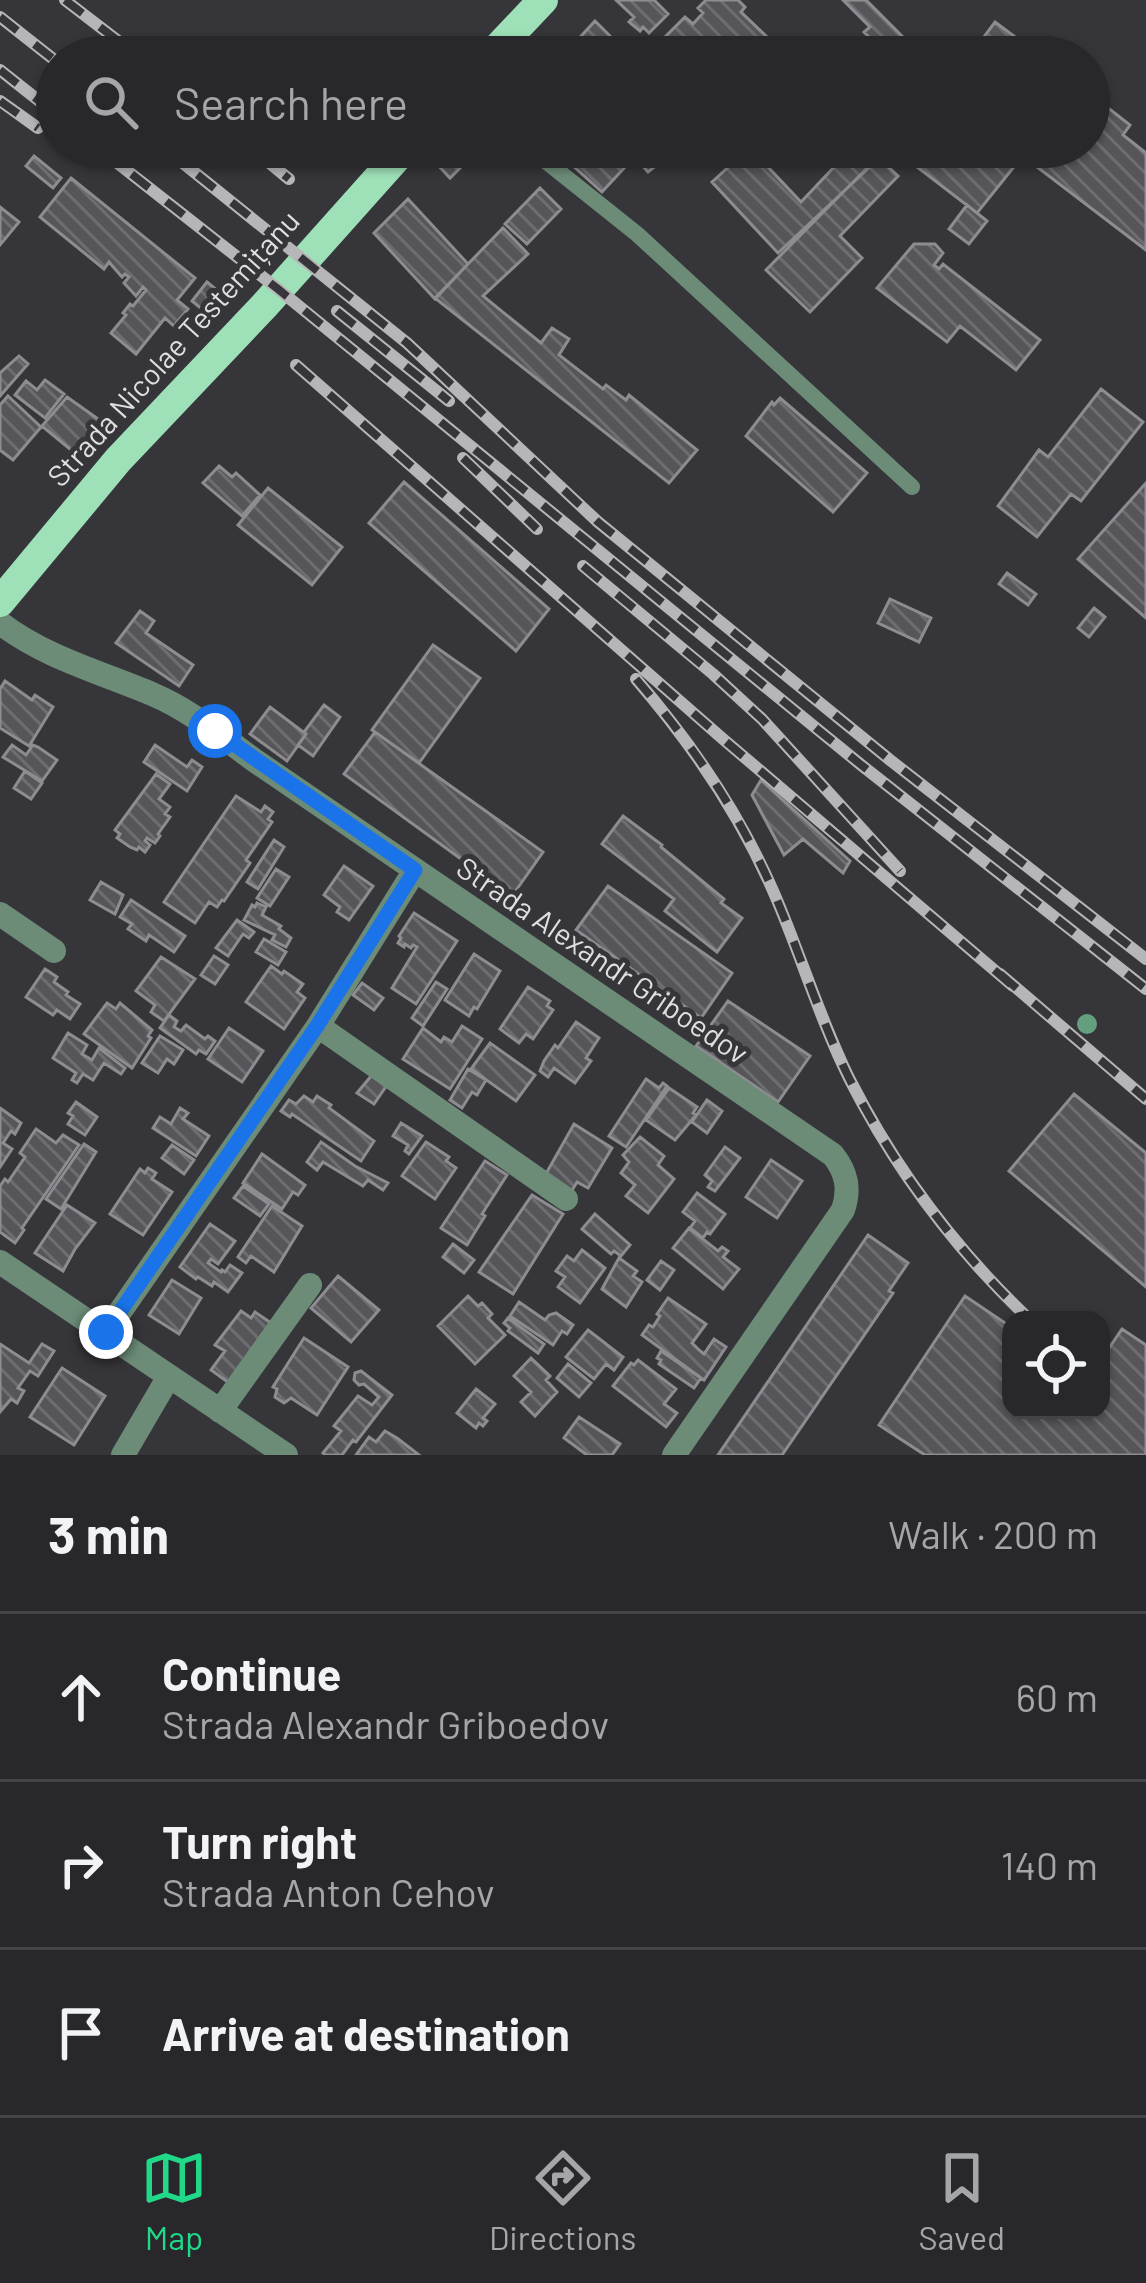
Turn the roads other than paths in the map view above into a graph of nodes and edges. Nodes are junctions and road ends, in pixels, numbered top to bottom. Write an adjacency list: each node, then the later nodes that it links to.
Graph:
1 (543, 0): 2 (main road)
2 (509, 36)
3 (387, 168): 6 (main road, Strada Nicolae Testemițanu)
4 (554, 168): 5 (lane)
5 (912, 487)
6 (0, 602)
7 (0, 623): 8 (street, Strada Alexandr Griboedov)
8 (415, 870): 11 (street); 20 (street, Strada Alexandr Griboedov)
9 (0, 914): 10 (street)
10 (54, 951)
11 (317, 1026): 12 (street); 15 (street)
12 (566, 1199)
13 (0, 1262): 15 (street)
14 (310, 1285): 17 (street)
15 (106, 1332): 16 (street)
16 (168, 1378): 17 (street); 18 (street)
17 (220, 1411): 19 (street)
18 (123, 1455)
19 (286, 1455)
20 (674, 1455)

